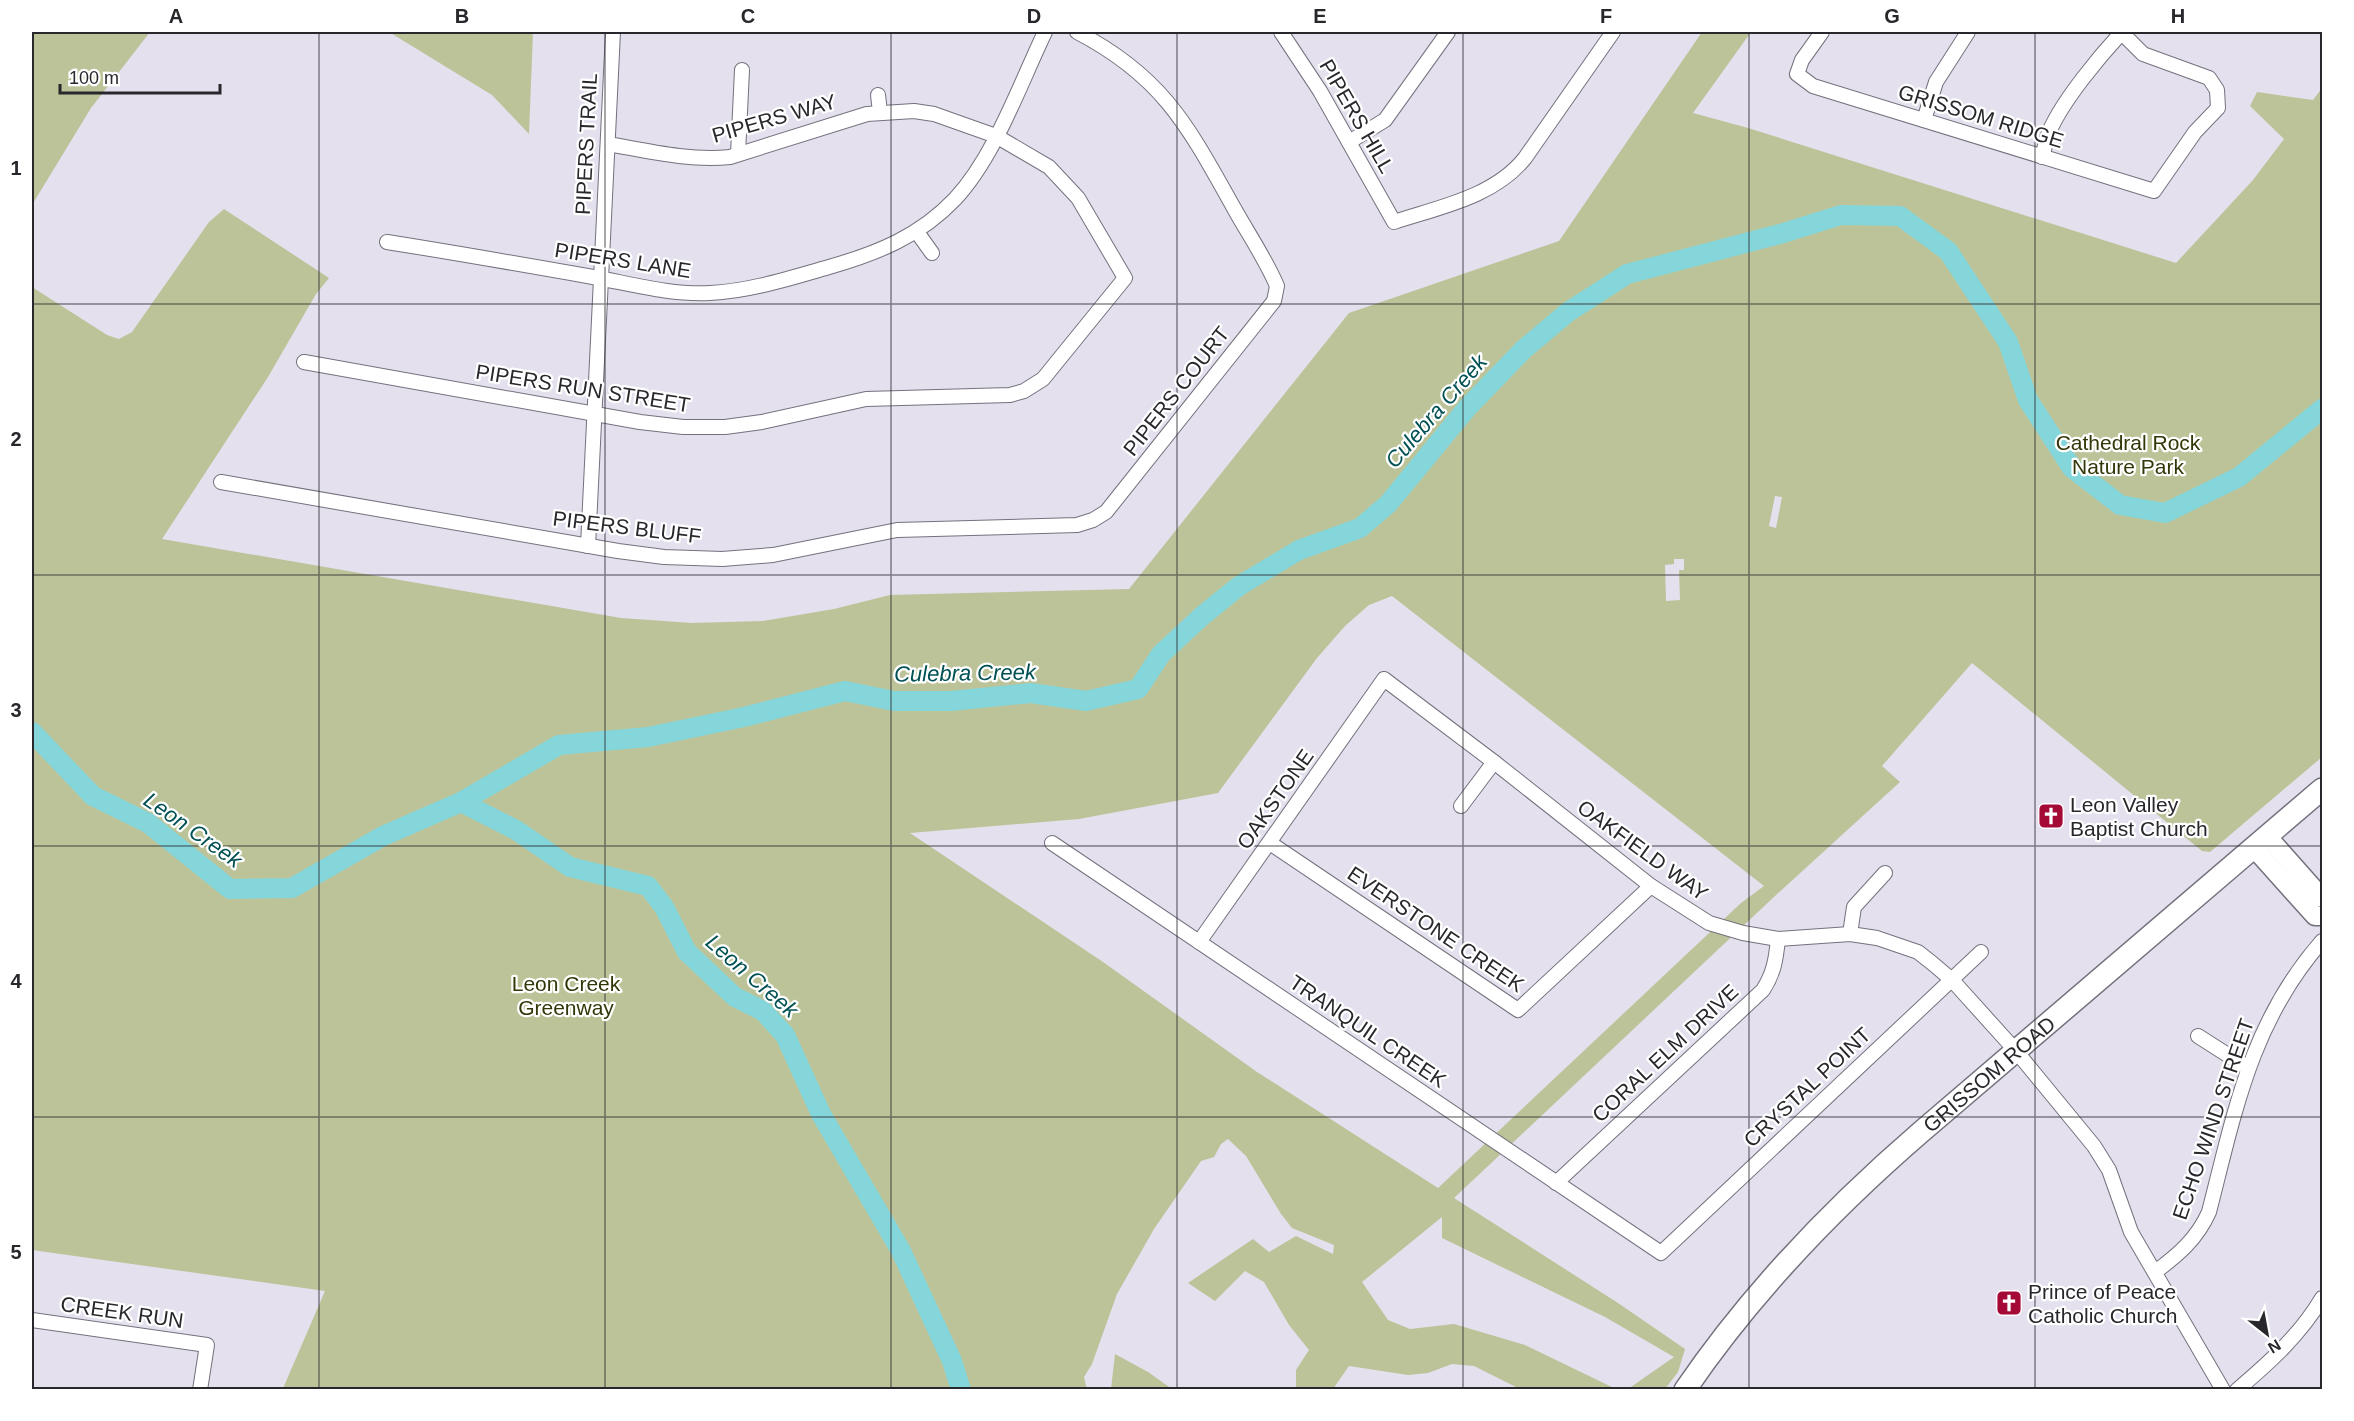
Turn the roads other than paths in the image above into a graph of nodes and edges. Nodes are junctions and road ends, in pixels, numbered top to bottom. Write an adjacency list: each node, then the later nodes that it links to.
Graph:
1 (613, 32): 16 (street, PIPERS TRAIL)
2 (1045, 32): 14 (street, PIPERS LANE)
3 (1077, 32): 27 (street, PIPERS COURT)
4 (1281, 32): 15 (street, PIPERS HILL)
5 (1448, 32): 15 (street)
6 (1613, 32): 15 (street, PIPERS HILL)
7 (1822, 32): 13 (street, GRISSOM RIDGE)
8 (1968, 32): 13 (street)
9 (2121, 32): 18 (street); 18 (street, GRISSOM RIDGE)
10 (742, 70): 17 (street)
11 (878, 94): 12 (street)
12 (880, 112): 14 (street, PIPERS WAY); 17 (street, PIPERS WAY)
13 (1923, 120): 18 (street, GRISSOM RIDGE)
14 (996, 136): 19 (street, PIPERS LANE); 24 (street, PIPERS WAY)
15 (1348, 142)
16 (608, 144): 17 (street, PIPERS WAY); 22 (street, PIPERS TRAIL)
17 (738, 154)
18 (2042, 157)
19 (917, 232): 21 (street); 22 (street, PIPERS LANE)
20 (387, 242): 22 (street, PIPERS LANE)
21 (932, 253)
22 (600, 278): 25 (street, PIPERS TRAIL)
23 (304, 362): 25 (street, PIPERS RUN STREET)
24 (1034, 386): 25 (street, PIPERS RUN STREET)
25 (595, 414): 28 (street, PIPERS TRAIL)
26 (221, 482): 28 (street, PIPERS BLUFF)
27 (1100, 516): 28 (street, PIPERS BLUFF)
28 (588, 546)
29 (1384, 679): 30 (street, OAKFIELD WAY); 34 (street, OAKSTONE)
30 (1494, 762): 32 (street); 37 (street, OAKFIELD WAY)
31 (2322, 789): 35 (main road, GRISSOM ROAD)
32 (1461, 806)
33 (1052, 843): 43 (street, TRANQUIL CREEK)
34 (1270, 843): 37 (street, EVERSTONE CREEK); 43 (street, OAKSTONE)
35 (2261, 843): 38 (street); 39 (street); 47 (main road, GRISSOM ROAD)
36 (1885, 873): 40 (street)
37 (1651, 886): 41 (street, OAKFIELD WAY)
38 (2322, 898)
39 (2322, 916)
40 (1850, 934): 41 (street, OAKFIELD WAY); 45 (street, OAKFIELD WAY)
41 (1778, 939): 49 (street, CORAL ELM DRIVE)
42 (2322, 941): 48 (street, ECHO WIND STREET)
43 (1199, 942): 49 (street, TRANQUIL CREEK)
44 (1982, 952): 45 (street, CRYSTAL POINT)
45 (1952, 980): 47 (street, OAKFIELD WAY); 50 (street, CRYSTAL POINT)
46 (2198, 1036): 48 (street)
47 (2016, 1051): 51 (street, OAKFIELD WAY); 55 (main road, GRISSOM ROAD)
48 (2248, 1068): 51 (street, ECHO WIND STREET)
49 (1556, 1183): 50 (street, TRANQUIL CREEK)
50 (1661, 1253)
51 (2155, 1272): 56 (street, OAKFIELD WAY)
52 (2322, 1298): 57 (street)
53 (32, 1320): 54 (street, CREEK RUN)
54 (200, 1389)
55 (1685, 1389)
56 (2223, 1389)
57 (2237, 1389)

